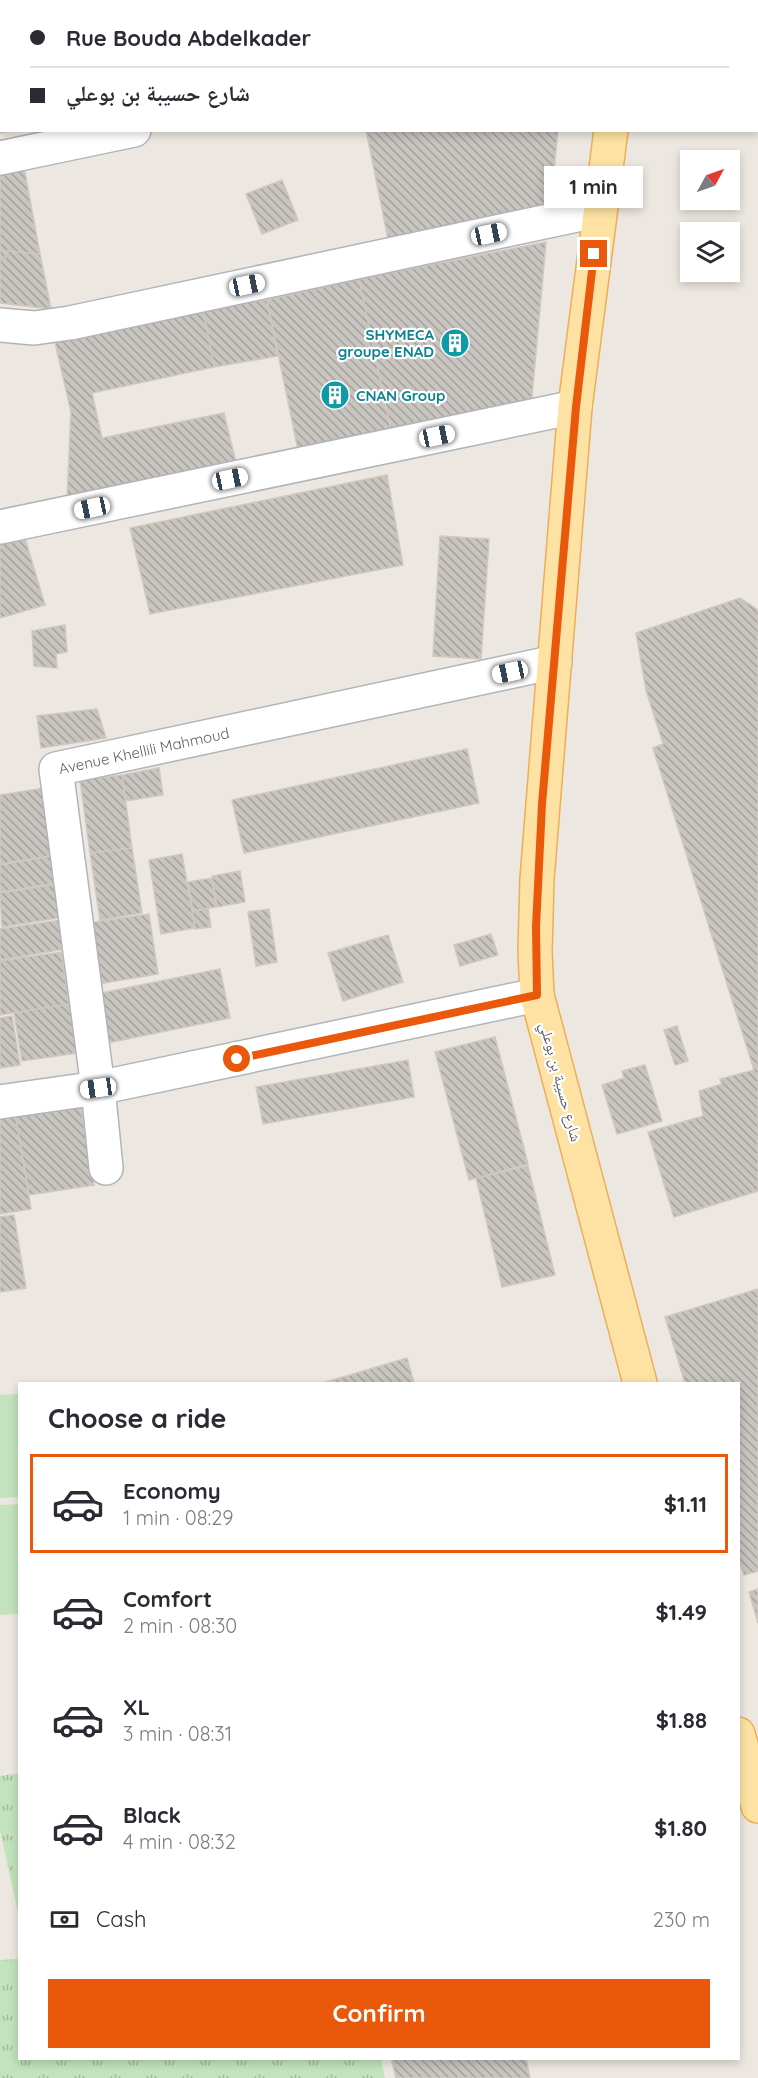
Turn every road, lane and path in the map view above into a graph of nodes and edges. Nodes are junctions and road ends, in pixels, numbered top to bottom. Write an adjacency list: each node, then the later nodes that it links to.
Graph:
1 (124, 132): 3 (street)
2 (611, 132): 4 (main road, شارع حسيبة بن بوعلي)
3 (0, 158)
4 (600, 210): 5 (street); 6 (main road, شارع حسيبة بن بوعلي)
5 (0, 325)
6 (576, 407): 7 (street); 8 (main road, شارع حسيبة بن بوعلي)
7 (0, 527)
8 (555, 662): 9 (main road, شارع حسيبة بن بوعلي); 10 (street, Avenue Khellili Mahmoud)
9 (537, 995): 10 (street); 13 (main road, شارع حسيبة بن بوعلي)
10 (98, 1088): 11 (street); 12 (street, Avenue Khellili Mahmoud)
11 (0, 1102)
12 (106, 1168)
13 (640, 1382)
14 (740, 1741): 15 (main road)
15 (758, 1806)

